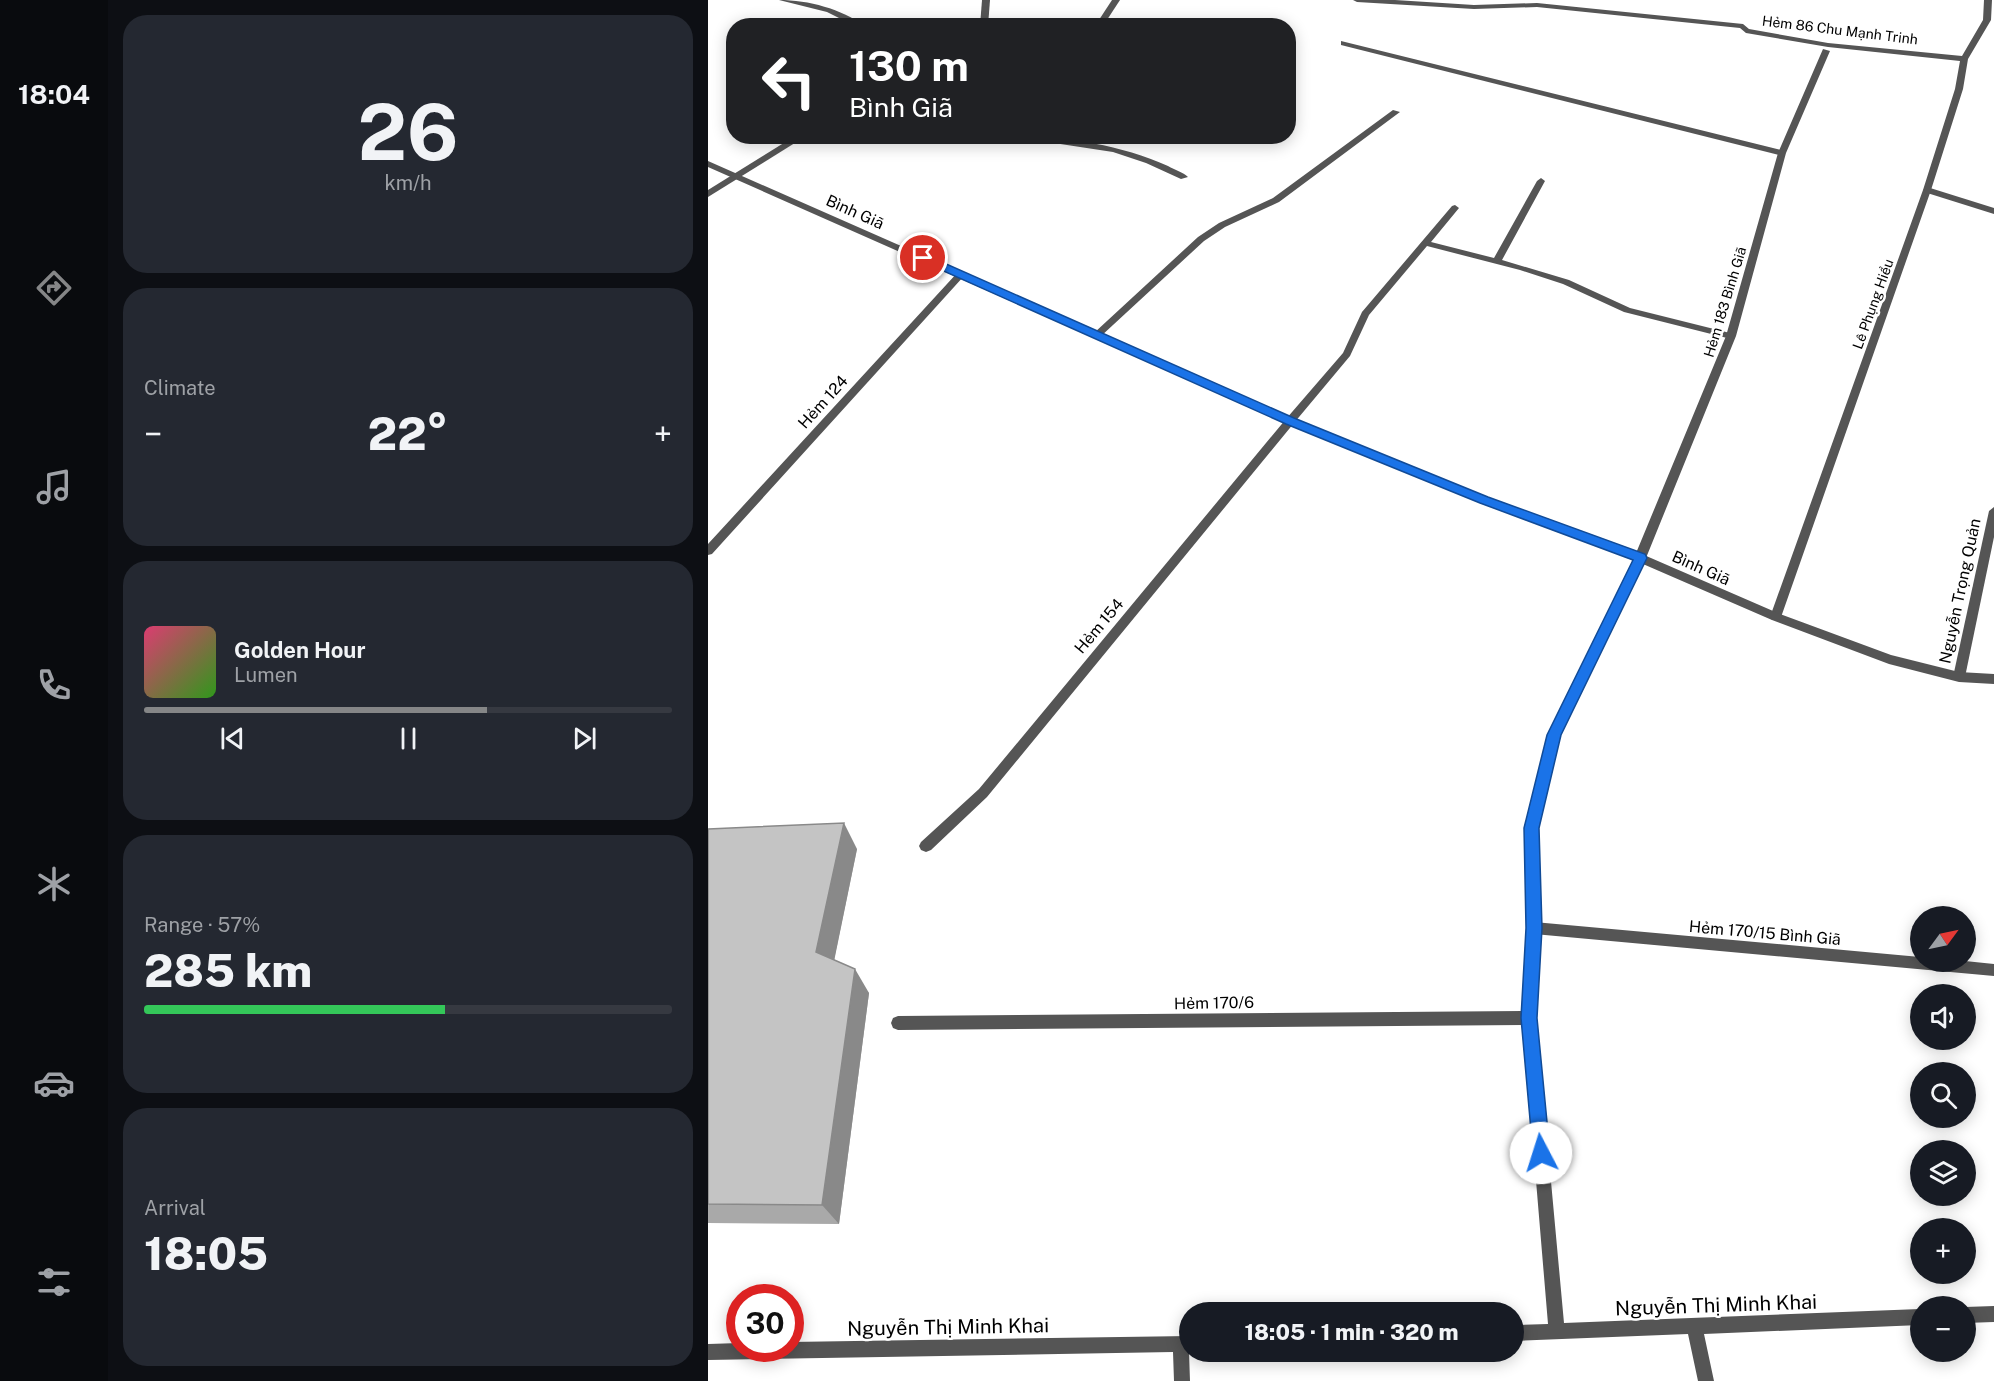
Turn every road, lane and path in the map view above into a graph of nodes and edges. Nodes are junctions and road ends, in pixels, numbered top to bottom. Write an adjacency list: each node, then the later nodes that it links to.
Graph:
1 (783, 0): 7 (street)
2 (986, 0): 8 (street)
3 (1116, 0): 9 (street)
4 (1357, 0): 6 (street, Hẻm 86 Chu Mạnh Trinh)
5 (1988, 0): 10 (street, Lê Phụng Hiểu)
6 (1475, 4): 13 (street, Hẻm 86 Chu Mạnh Trinh)
7 (846, 18)
8 (985, 18)
9 (1104, 18)
10 (1990, 20): 13 (street, Lê Phụng Hiểu)
11 (1344, 43): 17 (street)
12 (1826, 51): 17 (street, Hẻm 183 Bình Giã)
13 (1964, 59): 22 (street, Lê Phụng Hiểu)
14 (1396, 112): 29 (street)
15 (788, 144): 19 (street)
16 (1070, 144): 20 (street)
17 (1782, 153): 30 (street, Hẻm 183 Bình Giã)
18 (708, 164): 19 (street, Bình Giã)
19 (736, 175): 23 (street); 28 (street, Bình Giã)
20 (1184, 177)
21 (1541, 181): 27 (street)
22 (1927, 190): 25 (street); 35 (street, Lê Phụng Hiểu)
23 (708, 194)
24 (1455, 208): 26 (street, Hẻm 154)
25 (1994, 211)
26 (1425, 243): 27 (street); 31 (street, Hẻm 154)
27 (1497, 261): 30 (street)
28 (962, 274): 29 (street, Bình Giã); 33 (street, Hẻm 124)
29 (1097, 335): 31 (street, Bình Giã)
30 (1731, 336): 34 (street, Hẻm 183 Bình Giã)
31 (1290, 421): 34 (street, Bình Giã); 38 (street, Hẻm 154)
32 (1994, 511): 36 (street, Nguyễn Trọng Quản)
33 (708, 551)
34 (1640, 558): 35 (street, Bình Giã); 39 (street, Hẻm 183 Bình Giã)
35 (1776, 617): 36 (street, Bình Giã)
36 (1959, 677): 37 (street, Bình Giã)
37 (1994, 680)
38 (926, 846)
39 (1534, 928): 40 (street, Hẻm 170/15 Bình Giã); 41 (street, Hẻm 183 Bình Giã)
40 (1994, 970)
41 (1529, 1018): 42 (street, Hẻm 170/6); 47 (street, Hẻm 183 Bình Giã)
42 (898, 1023)
43 (1994, 1314): 44 (street)
44 (1976, 1315)
45 (1910, 1317): 46 (street, Nguyễn Thị Minh Khai)
46 (1695, 1327): 47 (street, Nguyễn Thị Minh Khai); 53 (street)
47 (1557, 1332): 48 (street, Nguyễn Thị Minh Khai)
48 (1524, 1334)
49 (1179, 1344): 50 (street, Nguyễn Thị Minh Khai)
50 (708, 1352)
51 (1184, 1362): 52 (street)
52 (1182, 1381)
53 (1706, 1381)

